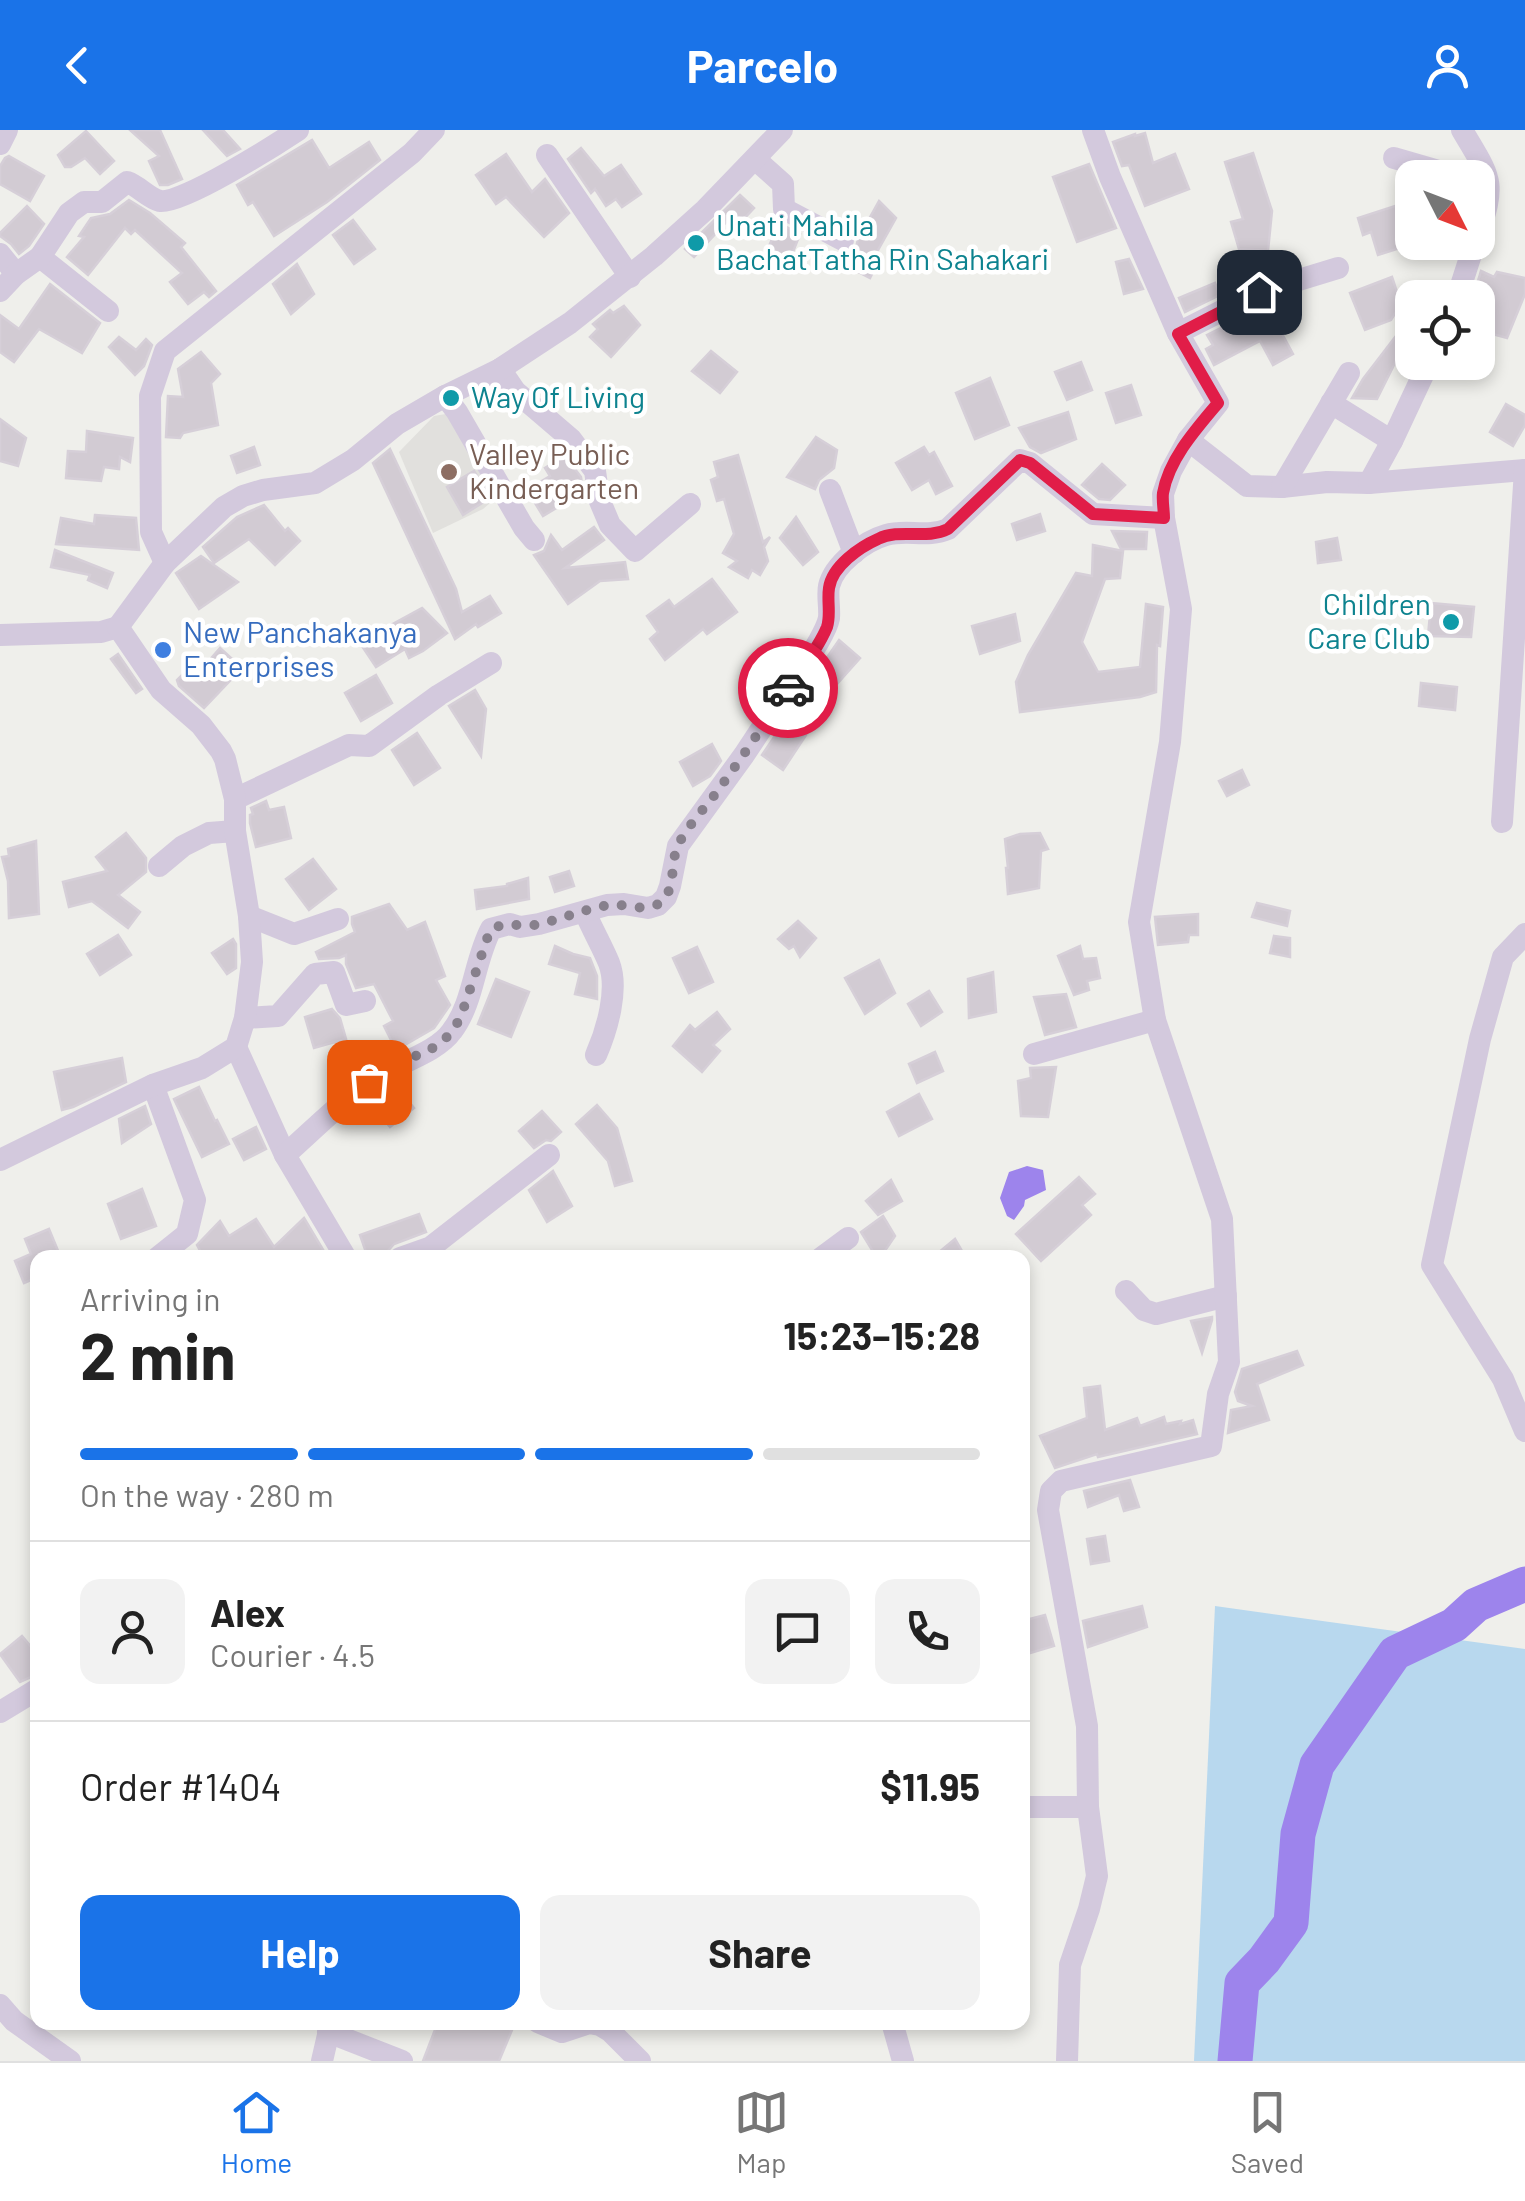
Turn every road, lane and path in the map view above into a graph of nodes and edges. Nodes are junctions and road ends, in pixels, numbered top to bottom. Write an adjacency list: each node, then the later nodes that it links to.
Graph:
1 (7, 130): 7 (street)
2 (298, 130): 15 (street)
3 (434, 130): 36 (street)
4 (1093, 130): 20 (street)
5 (1462, 130): 12 (street)
6 (773, 133): 10 (street)
7 (0, 144)
8 (548, 154): 17 (street)
9 (1394, 158): 11 (street)
10 (755, 159): 13 (street); 17 (street)
11 (1401, 160)
12 (1480, 160)
13 (843, 240)
14 (0, 254): 18 (street)
15 (40, 258): 18 (street); 19 (street)
16 (1338, 268): 20 (street)
17 (630, 276): 21 (street)
18 (8, 282)
19 (108, 311)
20 (1178, 334): 26 (street)
21 (500, 369): 24 (street); 32 (street)
22 (1349, 373): 25 (street)
23 (1421, 380): 27 (street)
24 (445, 396): 34 (street); 36 (street)
25 (1331, 404): 27 (street); 30 (street)
26 (1188, 440): 30 (street); 33 (street)
27 (1392, 440): 29 (street)
28 (1525, 470): 29 (street); 41 (street)
29 (1369, 483): 30 (street)
30 (1282, 487)
31 (830, 490): 35 (street)
32 (690, 504)
33 (1164, 518): 35 (street); 50 (street)
34 (534, 540)
35 (854, 553): 44 (street)
36 (164, 563): 37 (street)
37 (118, 627): 38 (street); 40 (street)
38 (0, 635)
39 (491, 664): 40 (street)
40 (235, 798): 42 (street)
41 (1502, 822)
42 (234, 831): 43 (street); 45 (street)
43 (159, 866)
44 (585, 912): 53 (street); 55 (street)
45 (250, 916): 46 (street); 49 (street)
46 (338, 919)
47 (1525, 934): 65 (street)
48 (364, 1002): 49 (street)
49 (245, 1018): 51 (street)
50 (1156, 1020): 52 (street); 64 (street)
51 (236, 1047): 54 (street); 55 (street)
52 (1034, 1054)
53 (596, 1055)
54 (153, 1084): 57 (street); 59 (street)
55 (285, 1155): 60 (street)
56 (549, 1155): 61 (street)
57 (0, 1160)
58 (848, 1238): 62 (street)
59 (168, 1250)
60 (341, 1250)
61 (423, 1250)
62 (832, 1250)
63 (1126, 1291): 64 (street)
64 (1226, 1296): 68 (street)
65 (1525, 1431)
66 (30, 1693): 67 (street)
67 (0, 1712)
68 (1088, 1806): 69 (street); 80 (street)
69 (1030, 1807)
70 (0, 2005): 75 (street)
71 (328, 2030): 76 (street)
72 (335, 2030): 77 (street)
73 (608, 2030): 78 (street)
74 (894, 2030): 79 (street)
75 (70, 2061)
76 (322, 2061)
77 (402, 2061)
78 (640, 2061)
79 (904, 2061)
80 (1068, 2061)

